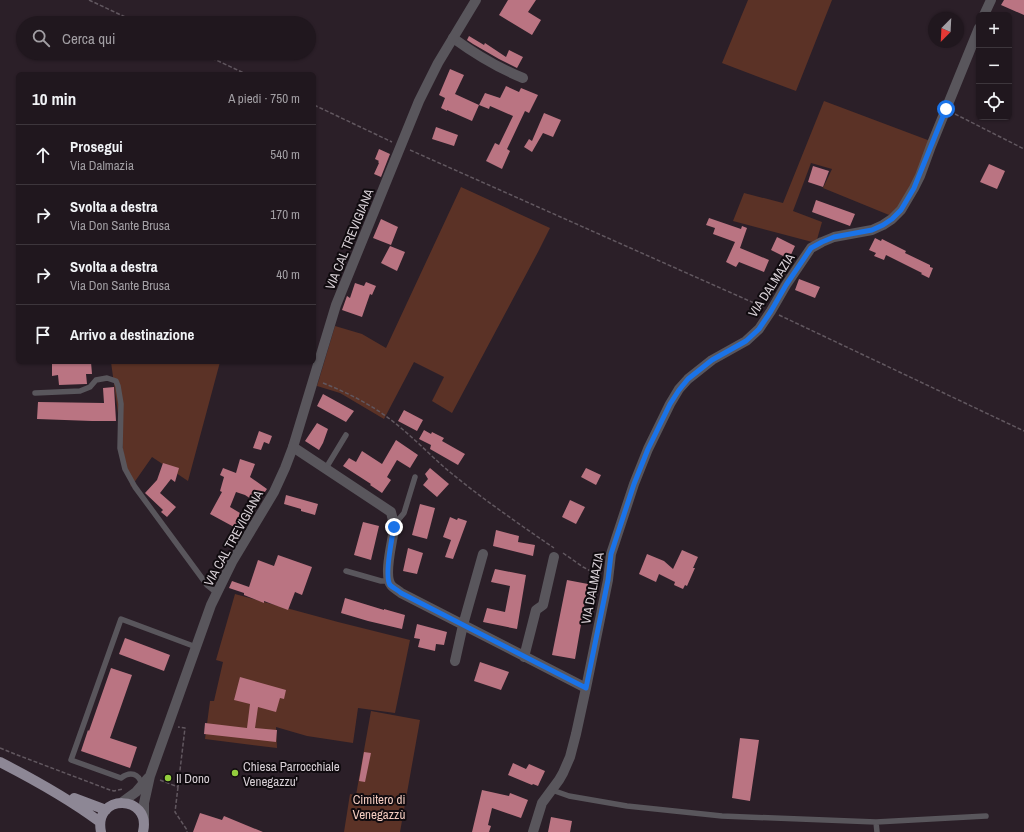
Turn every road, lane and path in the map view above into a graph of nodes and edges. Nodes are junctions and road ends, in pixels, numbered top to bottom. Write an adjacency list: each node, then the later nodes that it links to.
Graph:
1 (89, 0): 5 (path)
2 (476, 0): 7 (street, VIA CAL TREVIGIANA)
3 (991, 0): 4 (street)
4 (985, 12)
5 (123, 16)
6 (976, 35): 12 (street, VIA DALMAZIA)
7 (453, 38): 10 (street); 13 (street, VIA CAL TREVIGIANA)
8 (216, 60): 9 (path)
9 (242, 72)
10 (523, 78)
11 (316, 106): 13 (path)
12 (946, 109): 14 (path); 15 (street, VIA DALMAZIA)
13 (402, 146): 15 (path); 16 (street, VIA CAL TREVIGIANA)
14 (1024, 149)
15 (771, 311): 18 (path); 27 (street, VIA DALMAZIA)
16 (313, 379): 20 (street, VIA CAL TREVIGIANA); 27 (path)
17 (35, 393): 29 (lane)
18 (1024, 431)
19 (346, 435): 21 (lane)
20 (293, 447): 21 (street); 29 (street, VIA CAL TREVIGIANA)
21 (326, 468): 23 (street)
22 (415, 477): 23 (lane)
23 (393, 520): 28 (street)
24 (483, 554): 30 (street)
25 (554, 557): 32 (street)
26 (346, 571): 28 (lane)
27 (608, 580): 34 (street, VIA DALMAZIA)
28 (389, 581): 30 (street)
29 (217, 593): 31 (street, VIA CAL TREVIGIANA)
30 (463, 625): 32 (street); 33 (street)
31 (196, 647): 38 (street, VIA CAL TREVIGIANA); 39 (lane)
32 (524, 657): 34 (street)
33 (455, 660)
34 (586, 688): 43 (street, VIA DALMAZIA)
35 (174, 727): 41 (path)
36 (0, 748): 42 (path)
37 (0, 762): 40 (main road)
38 (153, 778): 39 (street, VIA CAL TREVIGIANA); 41 (path); 49 (street, VIA CAL TREVIGIANA)
39 (142, 786): 44 (street, VIA CAL TREVIGIANA)
40 (47, 787): 45 (main road); 48 (main road)
41 (178, 787): 50 (path)
42 (126, 788)
43 (552, 790): 47 (lane); 51 (street, VIA DALMAZIA)
44 (121, 803): 45 (main road); 49 (main road)
45 (106, 810): 48 (main road)
46 (986, 816): 47 (lane)
47 (876, 822): 52 (lane)
48 (100, 827)
49 (145, 828)
50 (186, 832)
51 (533, 832)
52 (877, 832)

